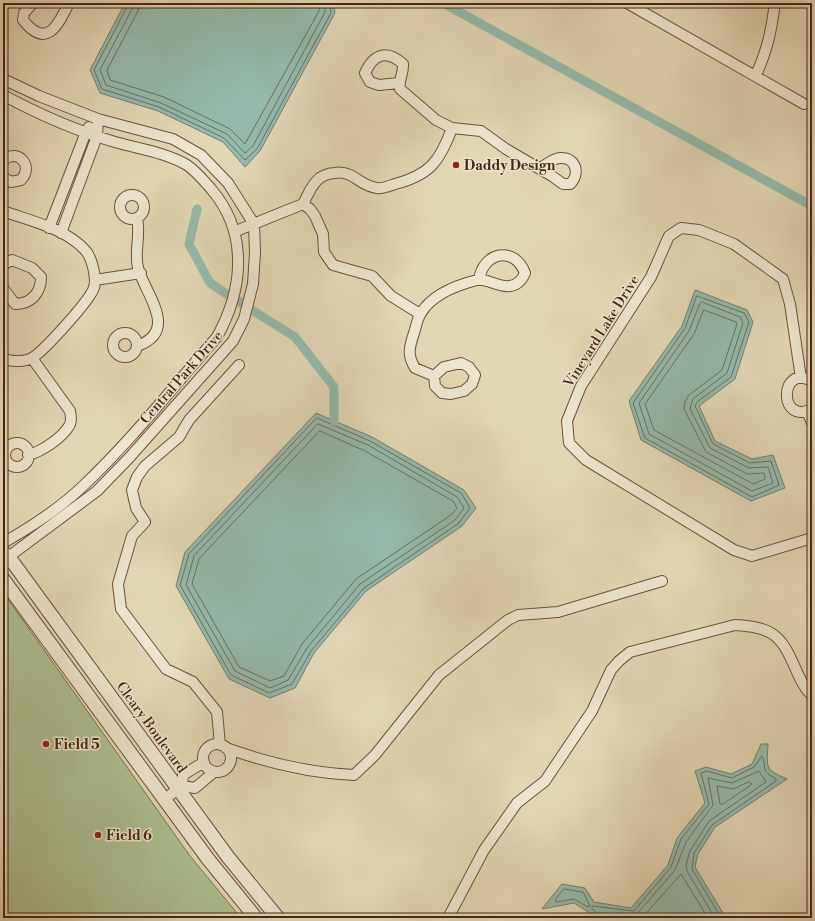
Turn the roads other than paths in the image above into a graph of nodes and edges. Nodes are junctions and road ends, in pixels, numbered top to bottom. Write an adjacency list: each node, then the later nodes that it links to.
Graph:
1 (33, 3): 2 (street)
2 (69, 3)
3 (627, 3): 5 (street)
4 (775, 3): 5 (street)
5 (756, 75): 9 (street)
6 (3, 79): 10 (street)
7 (399, 83): 11 (street)
8 (3, 96): 12 (street, Central Park Drive)
9 (804, 104)
10 (98, 119): 12 (street); 13 (street); 20 (street)
11 (452, 128): 15 (street); 17 (street)
12 (86, 132): 13 (street, Central Park Drive); 21 (street)
13 (97, 136): 22 (street, Central Park Drive); 23 (street)
14 (3, 161): 16 (street)
15 (540, 168)
16 (3, 177)
17 (303, 204): 20 (street); 29 (street)
18 (3, 212): 21 (street)
19 (137, 218): 25 (street)
20 (254, 224): 22 (street); 42 (street, Central Park Drive)
21 (49, 228): 23 (street)
22 (236, 231): 41 (street, Central Park Drive)
23 (61, 233): 26 (street)
24 (3, 265): 28 (street)
25 (141, 274): 26 (street); 30 (street)
26 (95, 280): 32 (street)
27 (479, 280): 29 (street)
28 (3, 288)
29 (420, 314): 34 (street)
30 (137, 346)
31 (3, 358): 32 (street)
32 (32, 358): 39 (street)
33 (239, 365): 46 (street)
34 (434, 376)
35 (800, 378): 36 (street); 37 (street); 40 (street, Vineyard Lake Drive)
36 (812, 381)
37 (810, 410): 38 (street)
38 (812, 423)
39 (28, 455)
40 (812, 538)
41 (3, 543)
42 (5, 557): 51 (street, Cleary Boulevard)
43 (3, 579): 52 (street)
44 (662, 581): 47 (street)
45 (812, 695): 55 (street)
46 (223, 747): 47 (street); 48 (street); 49 (street)
47 (250, 757): 49 (street)
48 (204, 762): 50 (street); 51 (street)
49 (229, 765): 50 (street)
50 (214, 772): 51 (street)
51 (180, 788): 52 (street); 54 (street, Cleary Boulevard)
52 (165, 799): 53 (street)
53 (256, 918)
54 (278, 918)
55 (448, 918)

